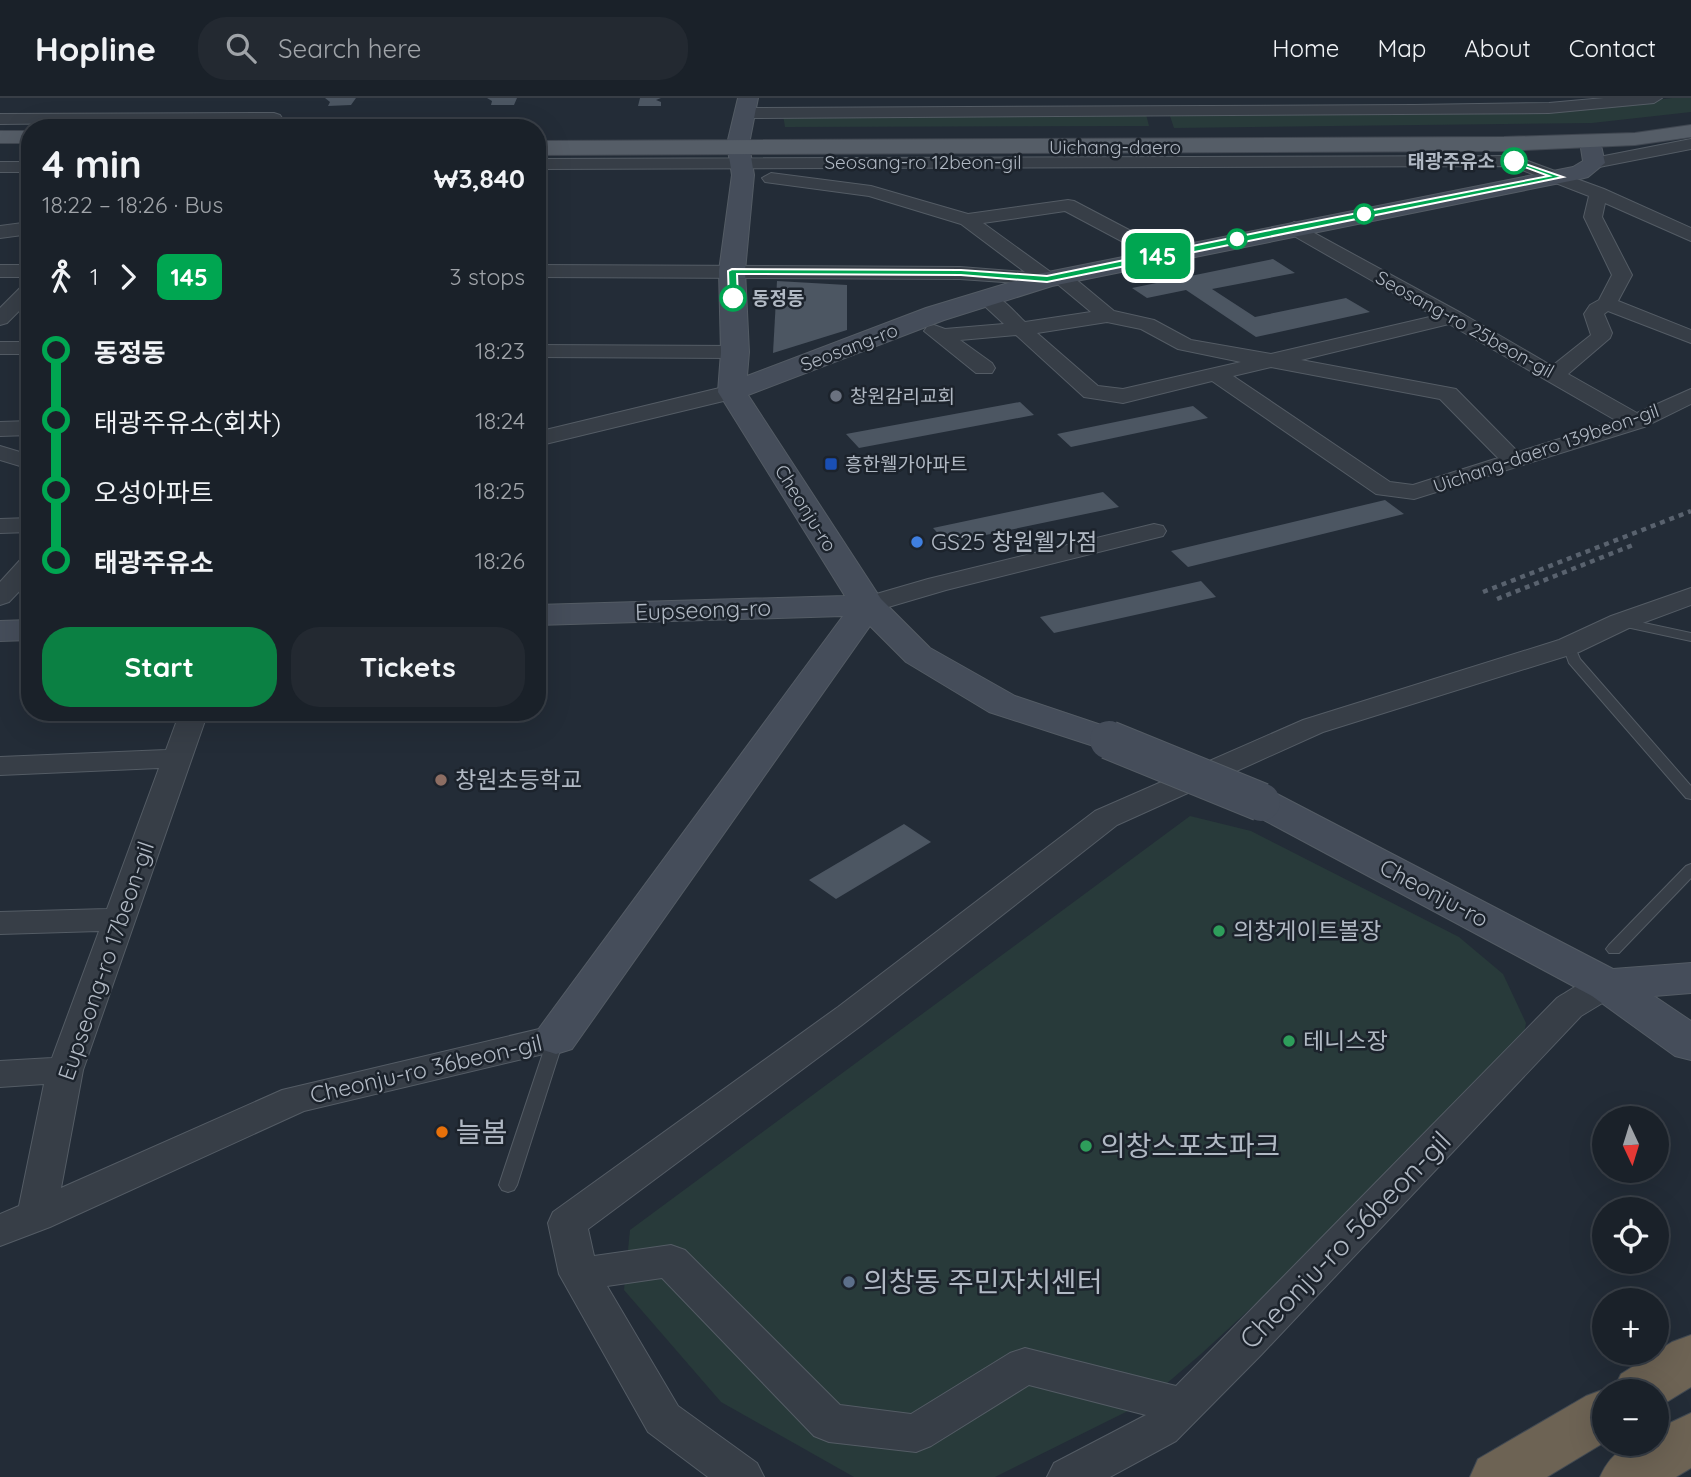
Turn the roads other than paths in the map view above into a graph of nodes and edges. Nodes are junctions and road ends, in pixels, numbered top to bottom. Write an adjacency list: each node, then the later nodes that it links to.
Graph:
1 (191, 98): 8 (street)
2 (1648, 98): 3 (street)
3 (1409, 104): 5 (street)
4 (871, 105): 5 (street); 14 (street)
5 (1154, 111)
6 (275, 118): 8 (street)
7 (0, 119): 8 (street)
8 (174, 119)
9 (1691, 124): 14 (main road, Uichang-daero)
10 (1691, 131): 19 (main road, Uichang-daero)
11 (546, 135): 14 (main road, Uichang-daero)
12 (21, 136): 13 (main road)
13 (0, 137)
14 (742, 139): 16 (main road, Uichang-daero); 19 (main road, Uichang-daero); 20 (street, Seosang-ro 12beon-gil); 23 (street, Seosang-ro 12beon-gil); 25 (street); 34 (main road)
15 (1691, 144): 19 (street)
16 (546, 148)
17 (0, 149): 18 (main road)
18 (21, 149)
19 (1593, 152): 23 (main road, Seosang-ro)
20 (546, 163)
21 (0, 167): 22 (street)
22 (21, 167)
23 (1559, 177): 24 (street, Seosang-ro 12beon-gil); 26 (main road, Seosang-ro)
24 (1598, 193): 29 (street, Seosang-ro 12beon-gil); 38 (street)
25 (967, 219): 30 (street); 35 (street)
26 (1294, 228): 30 (main road, Seosang-ro); 40 (street, Seosang-ro 25beon-gil)
27 (21, 229): 28 (street)
28 (0, 232)
29 (1691, 235)
30 (1162, 255): 35 (main road, Seosang-ro)
31 (0, 271): 32 (street)
32 (21, 271)
33 (546, 271): 34 (street)
34 (732, 271): 35 (street); 49 (main road)
35 (1053, 278): 37 (main road, Seosang-ro); 39 (street)
36 (21, 298): 41 (street)
37 (986, 298): 42 (main road, Seosang-ro); 43 (street)
38 (1607, 304): 45 (street); 52 (street)
39 (1107, 316): 43 (street); 50 (street)
40 (1454, 317): 50 (street); 52 (street, Seosang-ro 25beon-gil)
41 (0, 319)
42 (918, 320): 44 (street); 54 (main road, Seosang-ro)
43 (1020, 329): 44 (street); 53 (street)
44 (940, 336): 51 (street)
45 (1691, 337)
46 (0, 348): 47 (street)
47 (21, 348)
48 (546, 351): 49 (street)
49 (735, 352): 54 (main road)
50 (1273, 362): 53 (street); 62 (street)
51 (984, 368)
52 (1555, 374): 56 (street, Seosang-ro 25beon-gil)
53 (1217, 375): 62 (street, Uichang-daero 139beon-gil)
54 (732, 392): 59 (street, Seosang-ro); 69 (main road, Cheonju-ro)
55 (1691, 396): 56 (street, Uichang-daero 139beon-gil)
56 (1636, 422): 62 (street, Uichang-daero 139beon-gil)
57 (21, 428): 58 (street)
58 (0, 429)
59 (546, 437)
60 (0, 453): 61 (street)
61 (21, 459)
62 (1514, 461)
63 (21, 525): 64 (street)
64 (0, 526)
65 (1154, 531): 69 (street)
66 (21, 575): 68 (street)
67 (1691, 596): 71 (street)
68 (0, 597)
69 (868, 606): 70 (main road, Eupseong-ro); 83 (main road, Cheonju-ro, bridge); 85 (main road, Cheonju-ro 36beon-gil)
70 (546, 615)
71 (1620, 622): 74 (lane); 75 (street)
72 (21, 630): 73 (main road)
73 (0, 631)
74 (1691, 638)
75 (1569, 646): 79 (lane); 92 (street)
76 (191, 721): 77 (street, Eupseong-ro 17beon-gil)
77 (177, 758): 78 (street); 81 (street, Eupseong-ro 17beon-gil)
78 (0, 766)
79 (1691, 795)
80 (1691, 869): 83 (lane)
81 (119, 919): 82 (street); 87 (street, Eupseong-ro 17beon-gil)
82 (0, 923)
83 (1611, 967): 84 (main road); 86 (main road, Cheonju-ro); 95 (street, Cheonju-ro 56beon-gil)
84 (1691, 978)
85 (555, 1038): 89 (lane); 90 (street, Cheonju-ro 36beon-gil)
86 (1691, 1044)
87 (65, 1070): 88 (street); 90 (street, Eupseong-ro 17beon-gil)
88 (0, 1074)
89 (508, 1185)
90 (36, 1216): 91 (street, Cheonju-ro 36beon-gil)
91 (0, 1231)
92 (579, 1273): 95 (street); 98 (street)
93 (1691, 1358): 94 (highway)
94 (1659, 1379)
95 (1183, 1406): 99 (street, Cheonju-ro 56beon-gil)
96 (1592, 1421): 100 (highway)
97 (1691, 1438): 101 (highway)
98 (742, 1477)
99 (1069, 1477)
100 (1498, 1477)
101 (1628, 1477)

